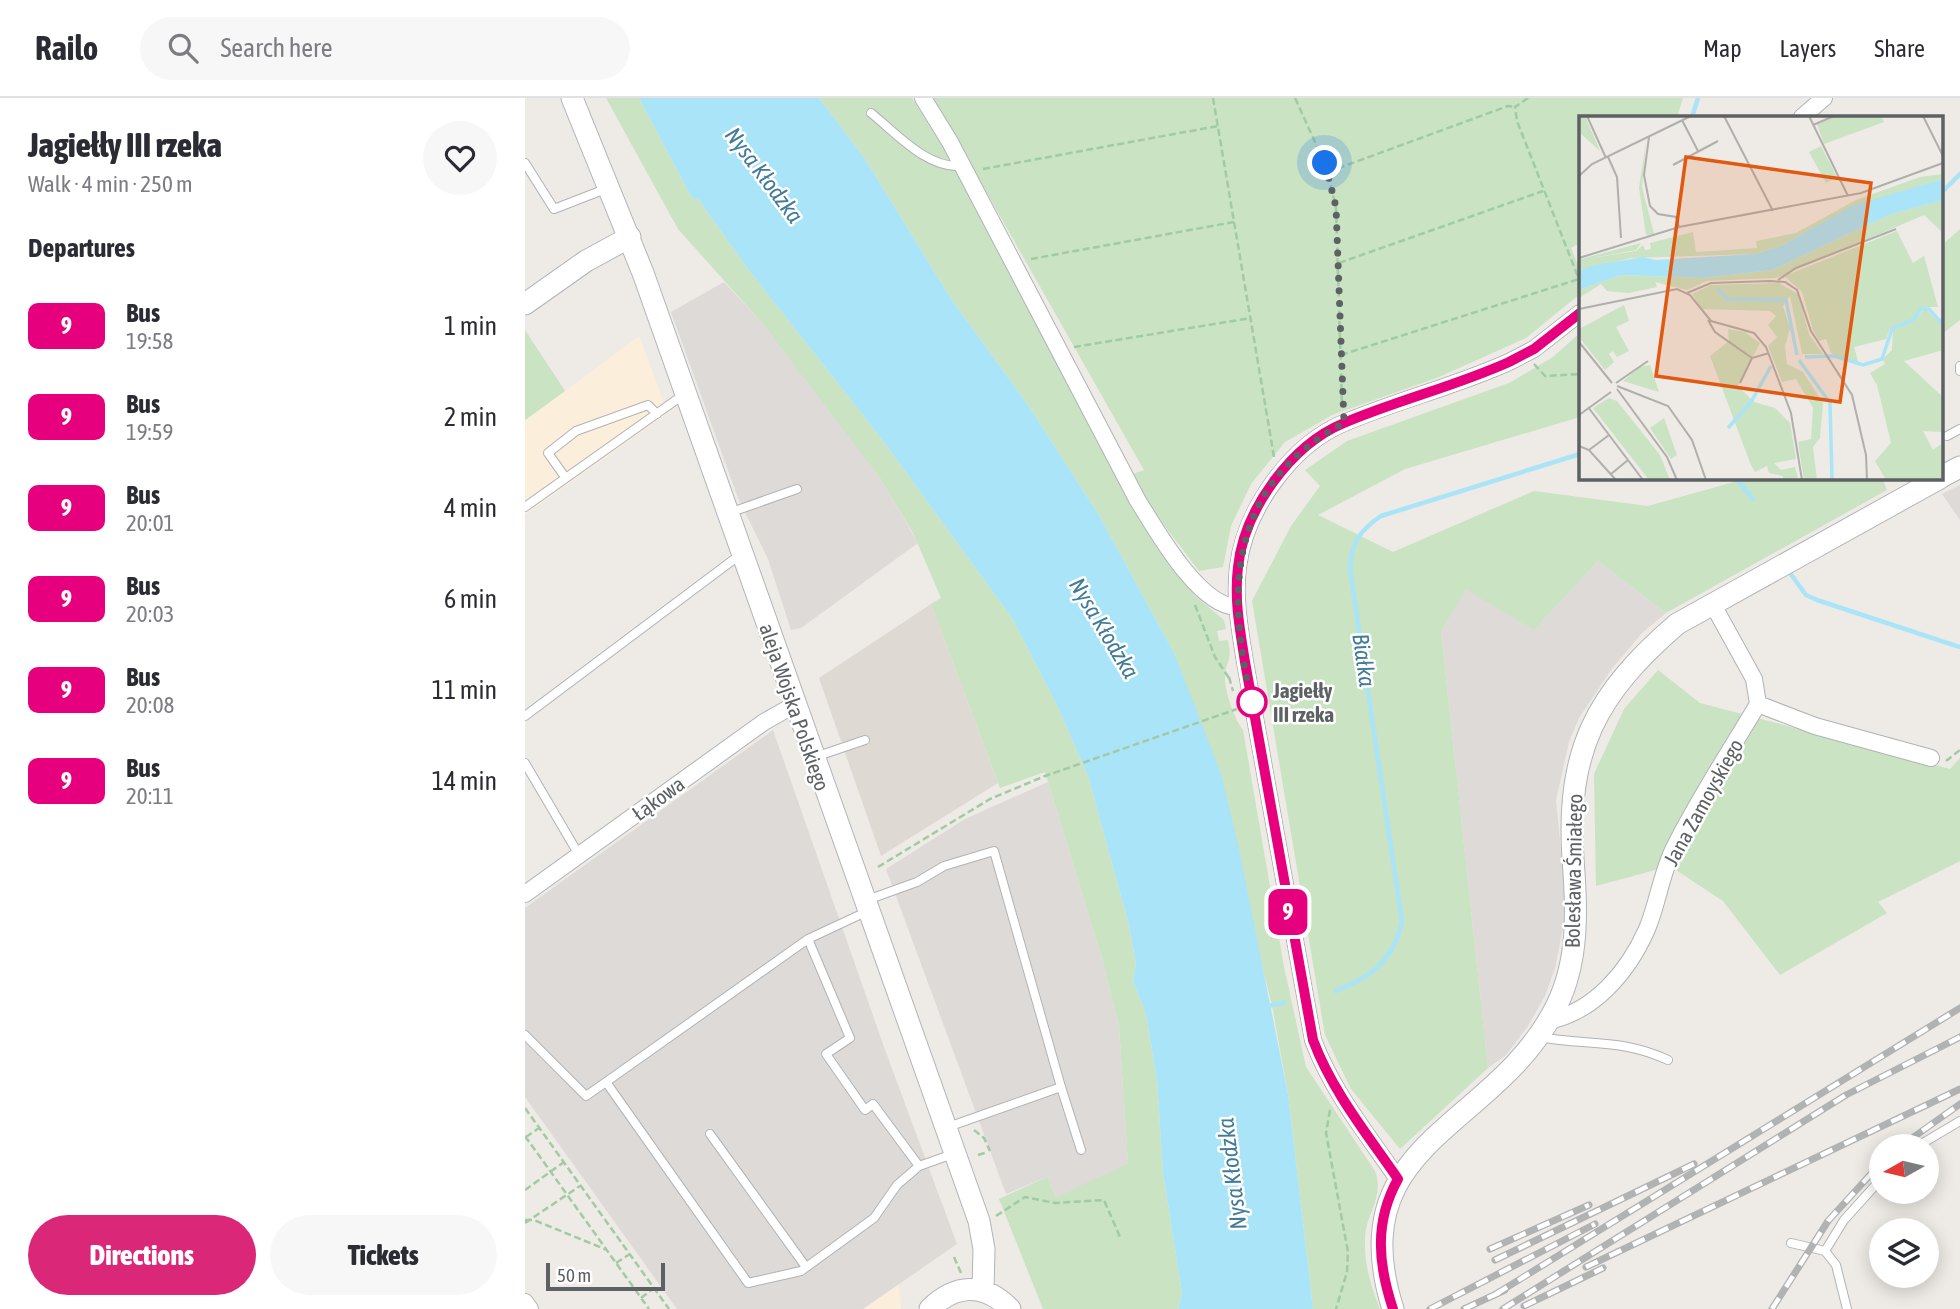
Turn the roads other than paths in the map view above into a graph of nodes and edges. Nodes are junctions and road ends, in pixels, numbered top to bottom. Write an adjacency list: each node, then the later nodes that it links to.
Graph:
1 (572, 98): 8 (street, aleja Wojska Polskiego)
2 (923, 98): 7 (street)
3 (1824, 98): 5 (street)
4 (871, 113): 7 (lane)
5 (1803, 116)
6 (525, 163): 8 (lane)
7 (963, 169): 25 (street)
8 (611, 187): 9 (street, aleja Wojska Polskiego)
9 (630, 237): 10 (street); 12 (street, aleja Wojska Polskiego)
10 (525, 304)
11 (1579, 314): 25 (street)
12 (685, 393): 13 (lane); 22 (street, aleja Wojska Polskiego)
13 (657, 414): 18 (lane); 18 (lane)
14 (1960, 429): 15 (lane)
15 (1947, 436)
16 (1960, 467): 17 (street, Bolesława Śmiałego)
17 (1943, 476)
18 (565, 477): 21 (lane)
19 (1936, 480): 24 (street, Bolesława Śmiałego)
20 (797, 489): 22 (lane)
21 (525, 507)
22 (729, 513): 23 (street, aleja Wojska Polskiego)
23 (742, 553): 27 (street, aleja Wojska Polskiego); 28 (lane)
24 (1712, 603): 26 (street); 37 (street, Bolesława Śmiałego)
25 (1236, 607): 49 (street)
26 (1758, 704): 31 (street); 37 (street, Jana Zamoyskiego)
27 (794, 705): 30 (street, aleja Wojska Polskiego); 33 (street, Łąkowa)
28 (525, 716)
29 (865, 740): 30 (lane)
30 (813, 758): 35 (street, aleja Wojska Polskiego)
31 (1931, 758)
32 (525, 763): 33 (lane)
33 (579, 855): 34 (street, Łąkowa)
34 (525, 894)
35 (866, 906): 36 (lane); 41 (lane); 43 (street, aleja Wojska Polskiego)
36 (808, 939): 40 (lane); 48 (lane)
37 (1544, 1029): 39 (lane); 49 (street, Bolesława Śmiałego)
38 (525, 1035): 40 (lane)
39 (1668, 1060)
40 (606, 1082): 53 (lane)
41 (1061, 1087): 43 (lane); 46 (lane)
42 (1960, 1121): 45 (lane)
43 (946, 1128): 47 (street, aleja Wojska Polskiego)
44 (710, 1134): 53 (lane)
45 (1938, 1134)
46 (1081, 1150)
47 (955, 1153): 48 (lane); 54 (street, aleja Wojska Polskiego)
48 (919, 1166): 53 (lane)
49 (1398, 1179): 59 (street, Bolesława Śmiałego)
50 (1869, 1192): 52 (lane)
51 (1791, 1243): 52 (lane)
52 (1825, 1251): 60 (lane)
53 (806, 1267)
54 (983, 1290): 57 (street); 58 (street)
55 (525, 1302): 56 (street)
56 (530, 1309)
57 (930, 1309)
58 (1010, 1309)
59 (1393, 1309)
60 (1847, 1309)

